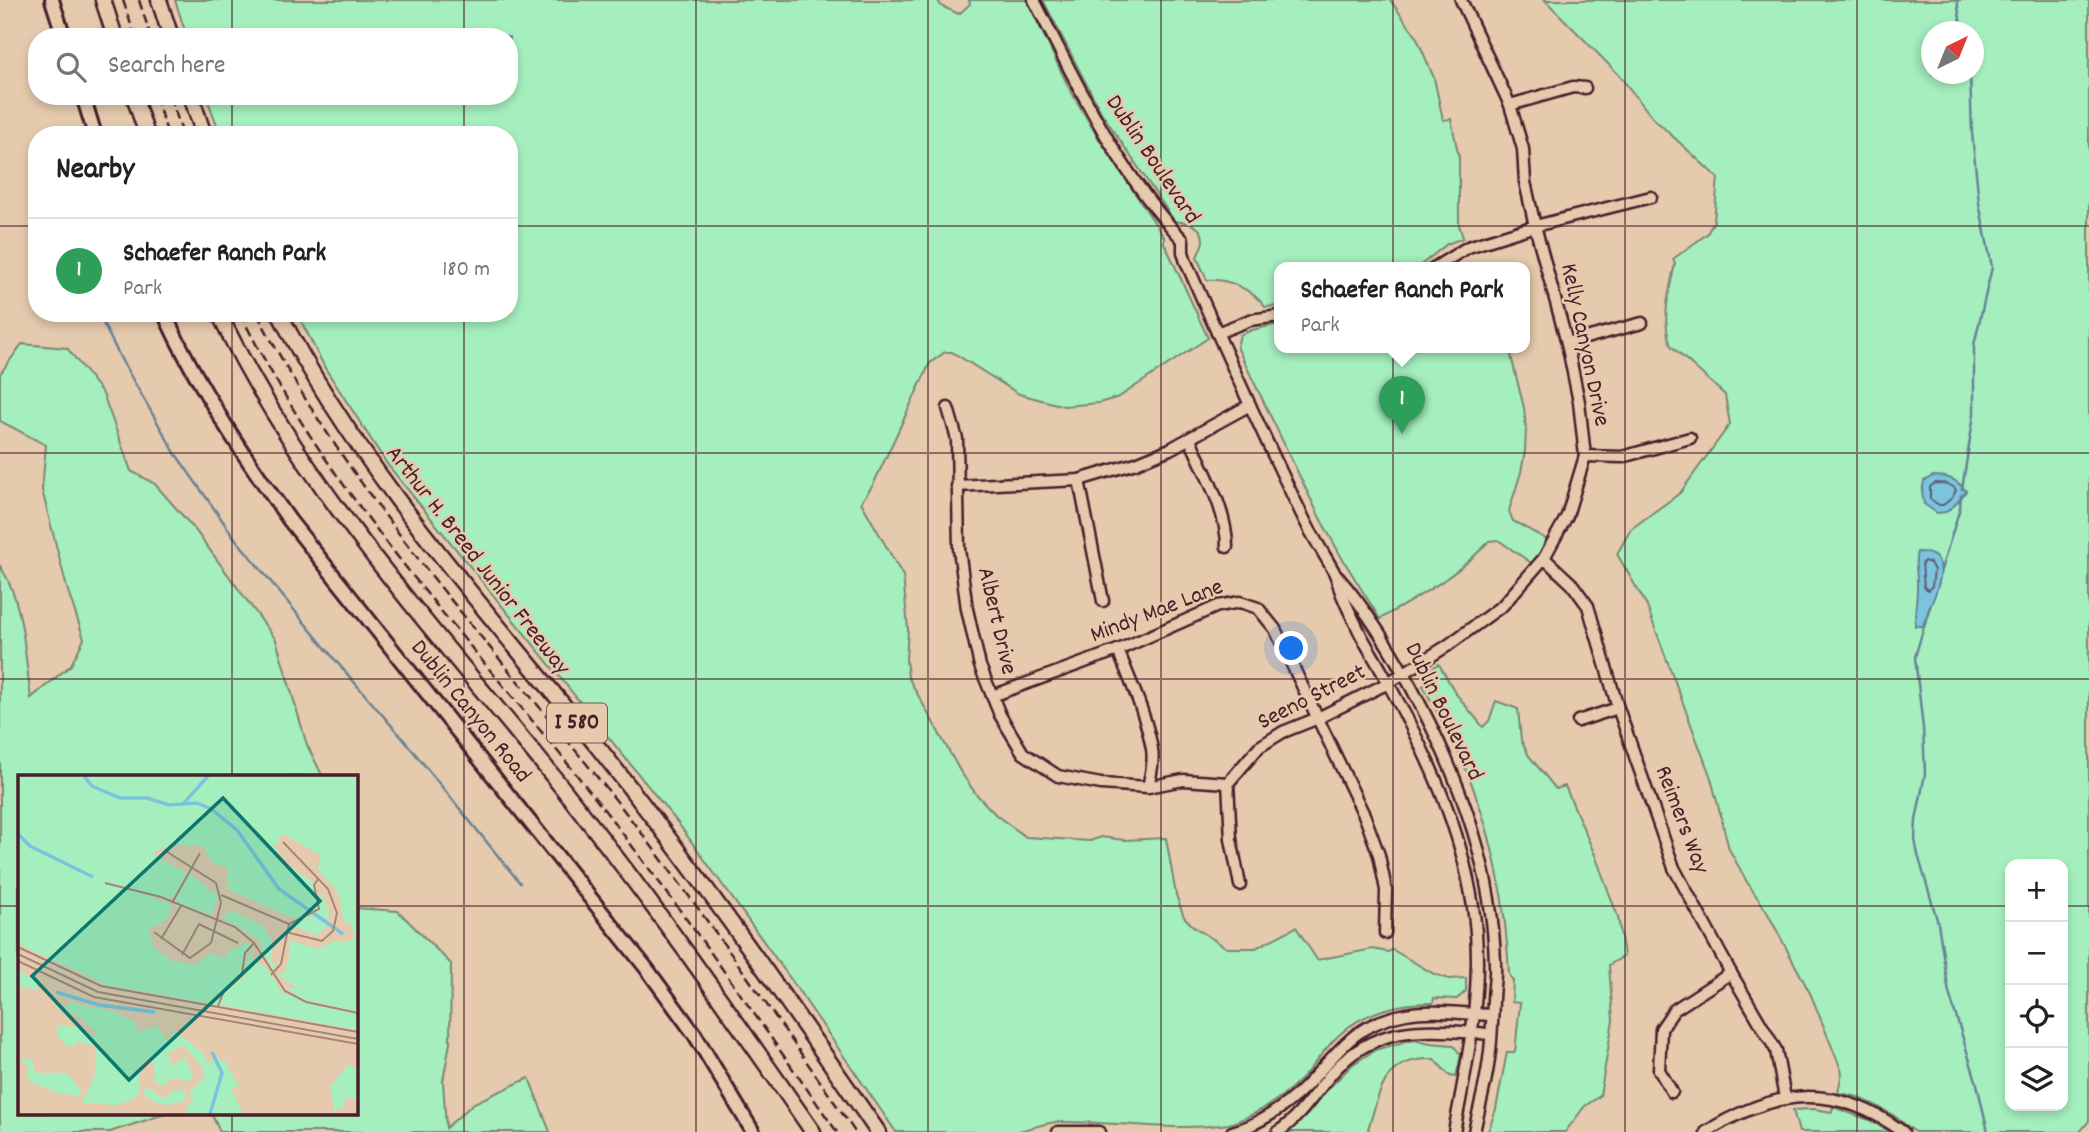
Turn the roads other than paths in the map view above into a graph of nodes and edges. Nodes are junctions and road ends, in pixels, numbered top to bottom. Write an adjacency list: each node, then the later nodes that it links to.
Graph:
1 (52, 0): 6 (main road)
2 (103, 0): 7 (highway)
3 (159, 0): 8 (highway)
4 (1034, 0): 25 (street, Dublin Boulevard)
5 (1461, 0): 13 (street, Kelly Canyon Drive)
6 (61, 28)
7 (112, 28)
8 (168, 28)
9 (1585, 88): 13 (street)
10 (86, 105): 14 (main road)
11 (137, 105): 15 (highway)
12 (194, 105): 16 (highway)
13 (1510, 105): 18 (street, Kelly Canyon Drive)
14 (92, 126)
15 (144, 126)
16 (201, 126)
17 (1651, 197): 18 (street)
18 (1535, 226): 19 (street); 26 (street, Kelly Canyon Drive)
19 (1443, 262)
20 (1274, 317): 25 (street)
21 (169, 322): 57 (main road, Dublin Canyon Road)
22 (224, 322): 58 (highway, I 580)
23 (284, 322): 59 (highway, Arthur H. Breed Junior Freeway / I 580)
24 (1642, 323): 26 (street)
25 (1217, 333): 27 (street, Dublin Boulevard)
26 (1567, 343): 31 (street, Kelly Canyon Drive)
27 (1250, 405): 30 (street); 36 (street, Dublin Boulevard)
28 (948, 408): 33 (street, Albert Drive)
29 (1690, 438): 31 (street)
30 (1189, 439): 32 (street); 34 (street)
31 (1585, 456): 35 (street, Kelly Canyon Drive)
32 (1079, 480): 33 (street); 37 (street)
33 (957, 486): 41 (street, Albert Drive)
34 (1227, 547)
35 (1544, 558): 39 (street, Kelly Canyon Drive); 42 (street, Reimers Way)
36 (1335, 573): 39 (street, Dublin Boulevard); 40 (street, Dublin Boulevard)
37 (1103, 601)
38 (1118, 650): 41 (street, Mindy Mae Lane); 43 (street, Mindy Mae Lane); 46 (street)
39 (1404, 673): 40 (street, Kelly Canyon Drive); 51 (street, Dublin Boulevard)
40 (1388, 682): 43 (street, Seeno Street); 50 (street, Dublin Boulevard)
41 (992, 696): 46 (street, Albert Drive)
42 (1618, 708): 44 (street); 49 (street, Reimers Way)
43 (1318, 718): 45 (street, Seeno Street); 48 (street)
44 (1578, 722)
45 (1228, 783): 46 (street, Albert Drive); 47 (street)
46 (1149, 787)
47 (1240, 885)
48 (1385, 933)
49 (1731, 973): 54 (street); 55 (street, Reimers Way)
50 (1474, 1014): 51 (street); 52 (street, Dublin Boulevard); 62 (street)
51 (1492, 1015): 53 (street, Dublin Boulevard)
52 (1473, 1032): 53 (street); 63 (street); 64 (street, Dublin Boulevard)
53 (1491, 1034): 65 (street, Dublin Boulevard)
54 (1672, 1092)
55 (1785, 1098): 56 (street); 68 (street)
56 (1723, 1121): 66 (street); 67 (street)
57 (753, 1132)
58 (813, 1132)
59 (878, 1132)
60 (1058, 1132): 61 (street)
61 (1099, 1132)
62 (1232, 1132)
63 (1278, 1132)
64 (1454, 1132)
65 (1474, 1132)
66 (1706, 1132)
67 (1729, 1132)
68 (1903, 1132)

